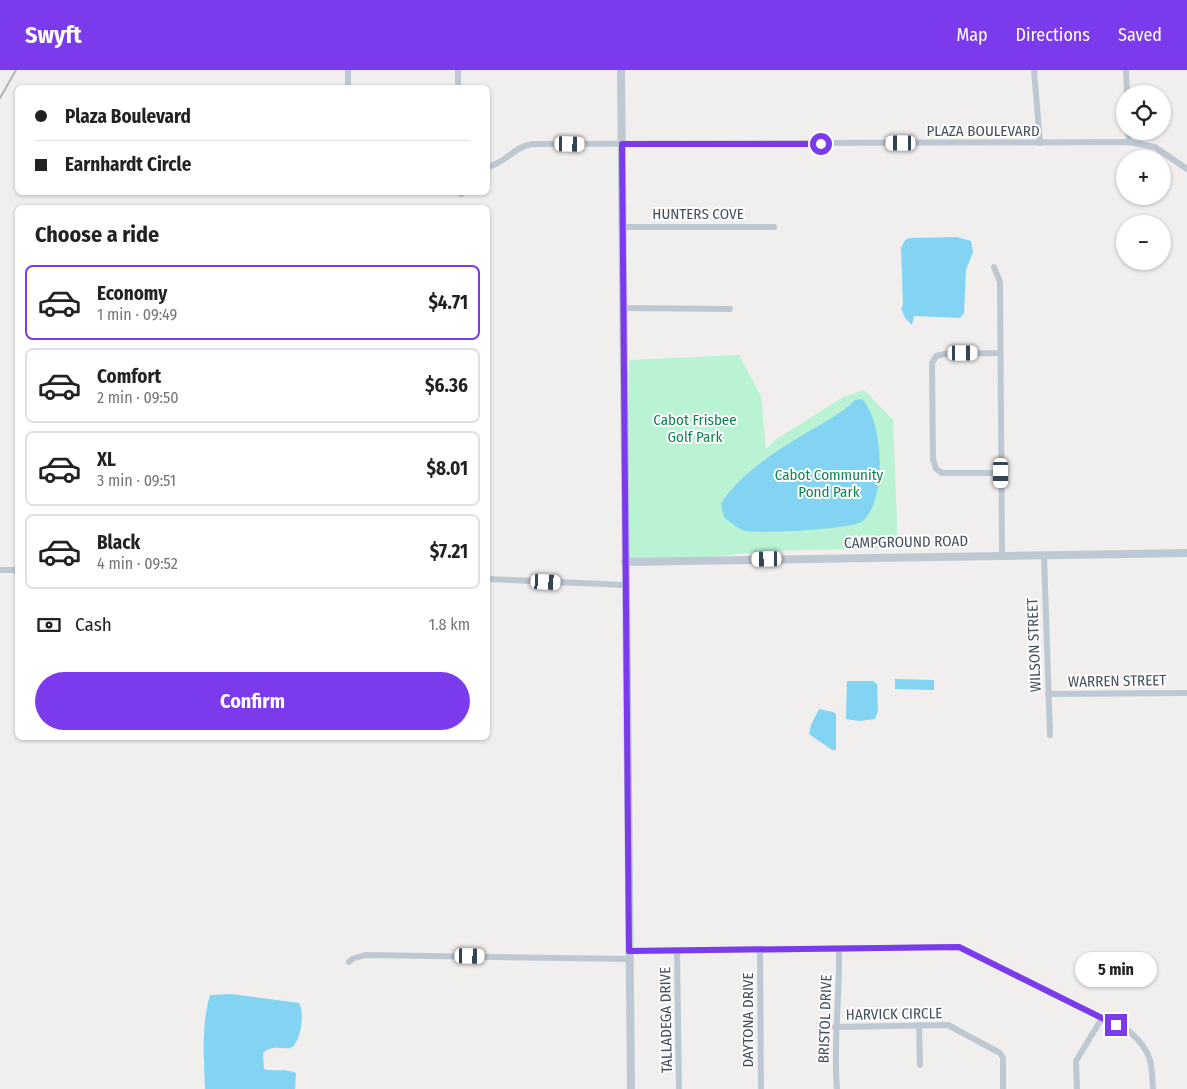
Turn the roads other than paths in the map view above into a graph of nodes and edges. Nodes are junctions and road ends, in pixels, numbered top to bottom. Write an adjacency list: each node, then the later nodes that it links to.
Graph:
1 (348, 70): 6 (street)
2 (458, 70): 7 (street)
3 (621, 70): 11 (street)
4 (1034, 70): 10 (street)
5 (1126, 70): 8 (street)
6 (348, 85)
7 (458, 85)
8 (1127, 85)
9 (1129, 142): 10 (street, PLAZA BOULEVARD); 13 (street, PLAZA BOULEVARD)
10 (1040, 143): 11 (street, PLAZA BOULEVARD)
11 (622, 144): 12 (street, PLAZA BOULEVARD); 14 (street)
12 (490, 166)
13 (1187, 169)
14 (622, 227): 15 (street, HUNTERS COVE); 17 (street)
15 (774, 227)
16 (994, 267): 19 (street)
17 (624, 308): 18 (street); 24 (street)
18 (730, 309)
19 (1000, 353): 20 (street); 20 (street)
20 (1001, 473): 22 (street)
21 (1187, 553): 23 (street, CAMPGROUND ROAD)
22 (1002, 554): 23 (street, CAMPGROUND ROAD); 24 (street, CAMPGROUND ROAD)
23 (1044, 555): 30 (street, WILSON STREET)
24 (625, 562): 28 (street)
25 (0, 570): 26 (street)
26 (15, 570)
27 (490, 579): 28 (street)
28 (625, 585): 34 (street)
29 (1187, 693): 30 (street, WARREN STREET)
30 (1048, 694): 31 (street, WILSON STREET)
31 (1050, 735)
32 (760, 950): 33 (street); 35 (street); 44 (street, DAYTONA DRIVE)
33 (839, 950): 38 (street); 40 (street, BRISTOL DRIVE)
34 (629, 951): 35 (street); 36 (street)
35 (677, 951): 43 (street, TALLADEGA DRIVE)
36 (629, 960): 37 (street); 42 (street)
37 (349, 962)
38 (1102, 1018): 47 (street); 48 (street)
39 (919, 1025): 40 (street, HARVICK CIRCLE); 41 (street); 46 (street, HARVICK CIRCLE)
40 (835, 1027): 45 (street, BRISTOL DRIVE)
41 (920, 1064)
42 (631, 1089)
43 (679, 1089)
44 (761, 1089)
45 (837, 1089)
46 (1003, 1089)
47 (1076, 1089)
48 (1153, 1089)

